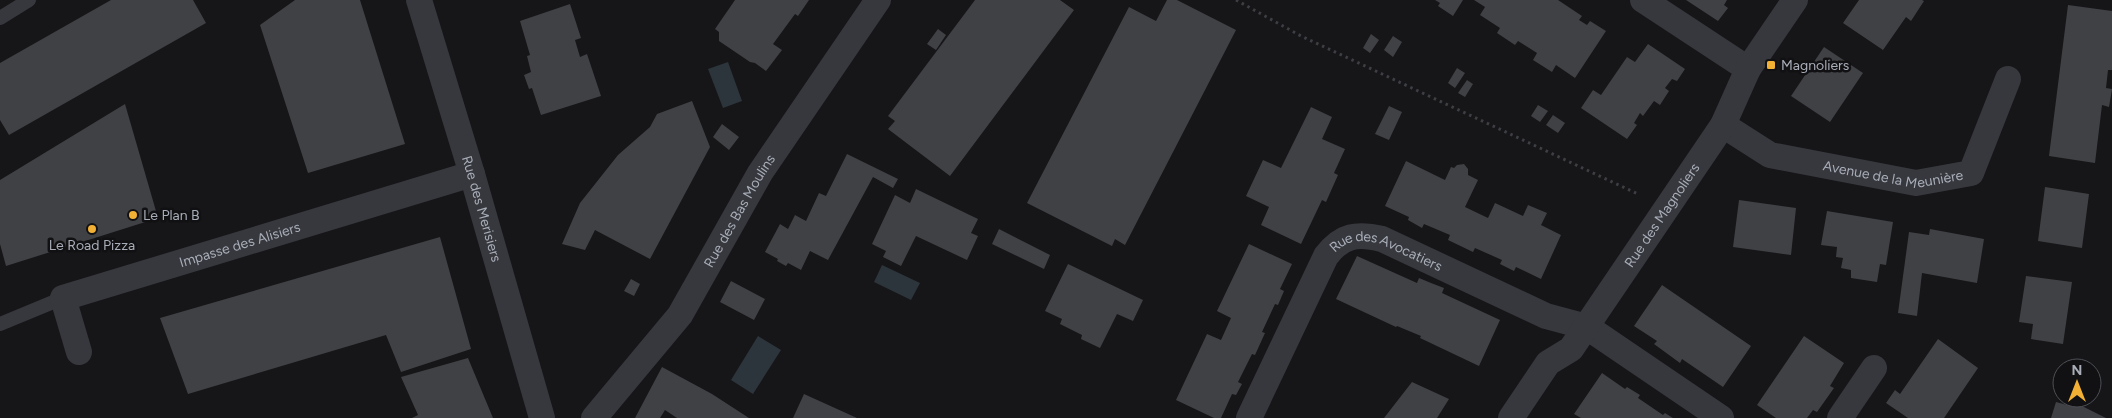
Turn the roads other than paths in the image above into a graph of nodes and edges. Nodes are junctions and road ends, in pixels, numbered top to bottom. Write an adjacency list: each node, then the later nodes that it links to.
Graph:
1 (29, 0): 6 (lane)
2 (419, 0): 10 (street, Rue des Merisiers)
3 (878, 0): 17 (street, Rue des Bas Moulins)
4 (1643, 0): 7 (street)
5 (1795, 0): 7 (street, Rue des Magnoliers)
6 (0, 18)
7 (1748, 69): 9 (street, Rue des Magnoliers)
8 (2008, 79): 9 (street, Avenue de la Meunière)
9 (1723, 125): 13 (street, Rue des Magnoliers)
10 (472, 174): 11 (street, Impasse des Alisiers); 16 (street, Rue des Merisiers)
11 (63, 298): 12 (lane); 14 (street)
12 (0, 324)
13 (1586, 327): 18 (street, Rue des Avocatiers); 19 (street, Rue des Magnoliers); 20 (street, Rue des Avocatiers)
14 (79, 352)
15 (1874, 368): 21 (street)
16 (542, 418)
17 (594, 418)
18 (1249, 418)
19 (1511, 418)
20 (1721, 418)
21 (1840, 418)

